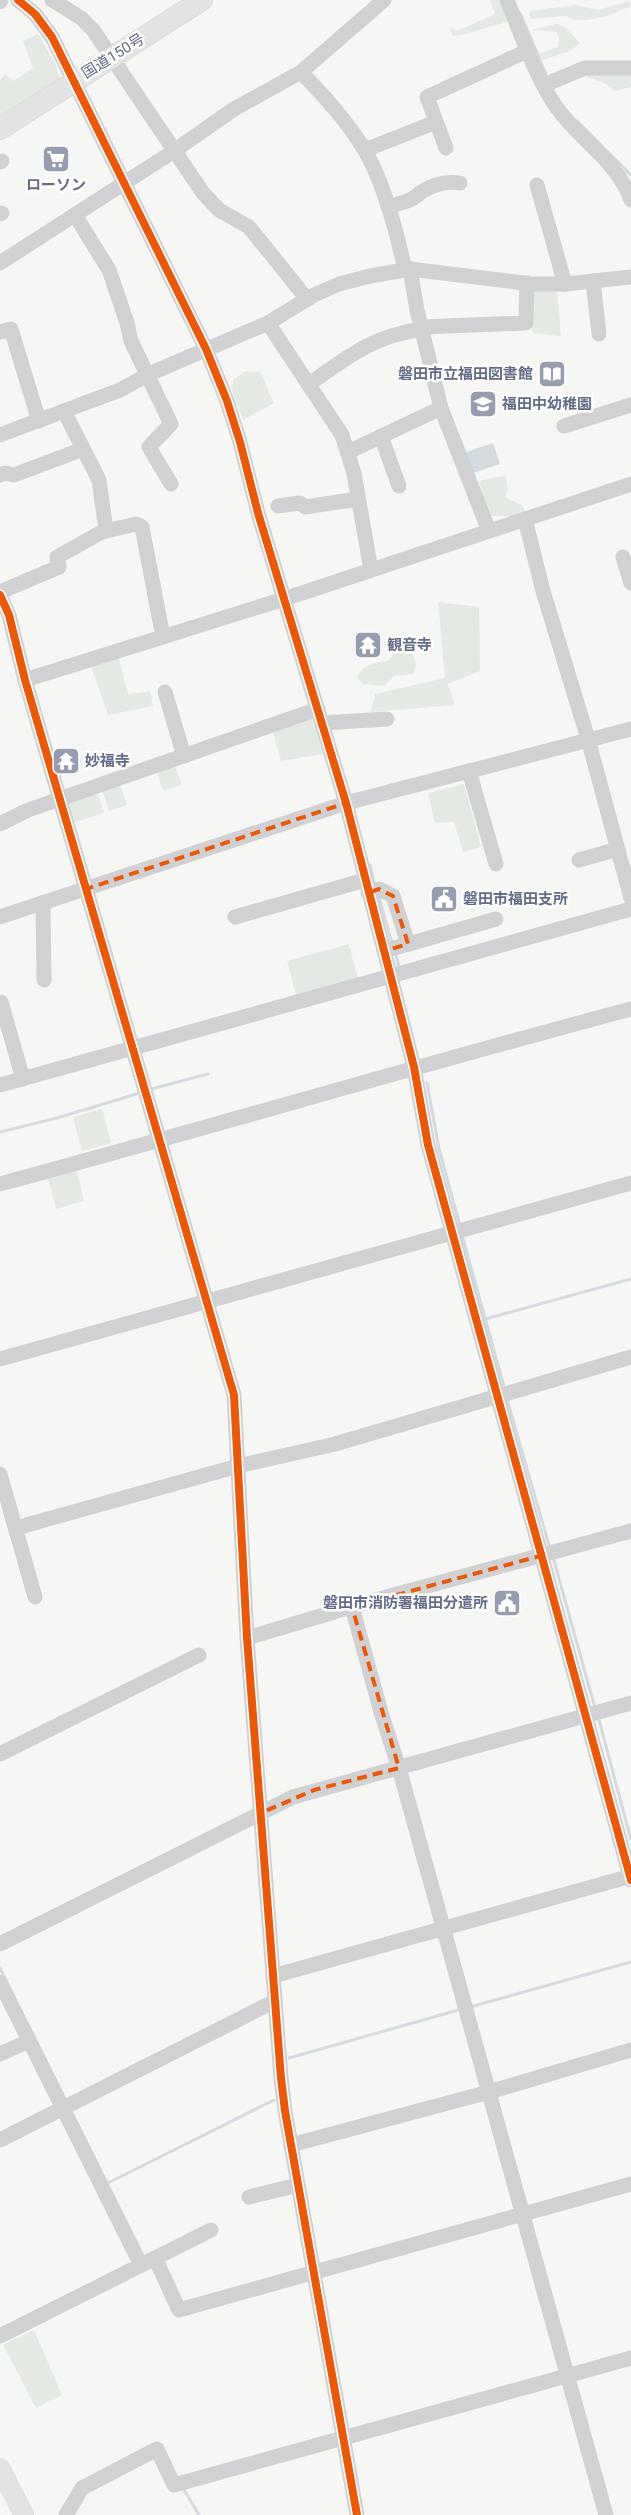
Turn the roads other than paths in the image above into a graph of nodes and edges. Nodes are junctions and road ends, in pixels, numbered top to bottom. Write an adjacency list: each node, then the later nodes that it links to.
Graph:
1 (52, 0): 7 (street)
2 (202, 0): 7 (highway, 国道150号)
3 (384, 0): 9 (street)
4 (507, 0): 6 (street)
5 (21, 1): 10 (street)
6 (529, 50): 11 (street); 12 (street)
7 (113, 57): 10 (highway, 国道150号); 16 (street)
8 (631, 68): 11 (street)
9 (301, 72): 15 (street); 16 (street)
10 (74, 81): 13 (highway, 国道150号); 17 (street)
11 (544, 85): 20 (street)
12 (436, 122): 14 (street); 15 (street)
13 (0, 130)
14 (446, 148)
15 (365, 150): 21 (street)
16 (174, 151): 17 (street); 29 (street)
17 (124, 183): 22 (street); 34 (street)
18 (460, 183): 21 (street)
19 (537, 185): 28 (street)
20 (631, 200)
21 (388, 207): 24 (street)
22 (75, 215): 23 (street); 35 (street)
23 (0, 263)
24 (408, 269): 27 (street); 29 (street); 31 (street)
25 (631, 277): 26 (street)
26 (593, 281): 28 (street); 33 (street)
27 (527, 284): 28 (street); 31 (street)
28 (565, 284)
29 (307, 300): 30 (street)
30 (268, 323): 34 (street); 36 (street)
31 (422, 328): 36 (street); 38 (street)
32 (0, 332): 40 (street)
33 (599, 334)
34 (206, 349): 35 (street); 59 (street)
35 (149, 374): 39 (street); 47 (street)
36 (309, 384): 45 (street)
37 (631, 405): 41 (street)
38 (441, 408): 43 (street); 54 (street)
39 (64, 411): 40 (street); 44 (street)
40 (39, 421): 42 (street)
41 (564, 426)
42 (0, 435)
43 (381, 436): 45 (street); 49 (street)
44 (83, 448): 46 (street); 53 (street)
45 (348, 452): 50 (street)
46 (0, 475)
47 (171, 484)
48 (631, 484): 52 (street)
49 (399, 486)
50 (358, 499): 51 (street); 56 (street)
51 (278, 506)
52 (525, 519): 54 (street); 66 (street)
53 (106, 530): 58 (street); 60 (street)
54 (489, 531): 56 (street)
55 (623, 557): 57 (street)
56 (371, 570): 59 (street)
57 (631, 583)
58 (0, 594): 61 (street)
59 (284, 599): 60 (street); 63 (street)
60 (163, 637): 61 (street)
61 (25, 680): 69 (street)
62 (165, 692): 67 (street)
63 (325, 718): 64 (street); 67 (street); 70 (street)
64 (387, 719)
65 (631, 728): 66 (street)
66 (588, 739): 68 (street); 73 (street)
67 (184, 756): 69 (street)
68 (469, 771): 70 (street); 75 (street)
69 (59, 799): 71 (street); 77 (street)
70 (346, 803): 76 (street); 77 (street)
71 (0, 824)
72 (631, 839): 73 (street)
73 (617, 846): 74 (street); 78 (street)
74 (579, 860)
75 (496, 864)
76 (371, 887): 82 (street); 84 (street); 84 (street)
77 (86, 888): 79 (street); 89 (street)
78 (631, 898)
79 (43, 903): 81 (street); 86 (street)
80 (631, 909): 85 (street)
81 (0, 917)
82 (235, 917)
83 (496, 919): 84 (street)
84 (396, 947): 85 (street)
85 (391, 976): 89 (street); 90 (street)
86 (44, 980)
87 (1, 1002): 91 (street)
88 (631, 1009): 90 (street)
89 (133, 1047): 91 (street); 93 (street)
90 (414, 1067): 93 (street); 96 (street)
91 (23, 1079): 92 (street)
92 (0, 1085)
93 (161, 1141): 95 (street); 97 (street)
94 (631, 1183): 96 (street)
95 (0, 1184)
96 (452, 1233): 97 (street); 100 (street)
97 (207, 1301): 99 (street); 101 (street)
98 (631, 1357): 100 (street)
99 (0, 1359)
100 (496, 1395): 101 (street); 105 (street)
101 (238, 1466): 103 (street); 108 (street)
102 (0, 1474): 103 (street)
103 (16, 1528): 106 (street)
104 (631, 1531): 105 (street)
105 (540, 1556): 107 (street); 111 (street)
106 (35, 1597)
107 (352, 1607): 108 (street); 113 (street)
108 (247, 1638): 114 (street)
109 (200, 1654): 112 (street)
110 (631, 1703): 111 (street)
111 (585, 1716): 113 (street); 115 (street)
112 (0, 1754)
113 (399, 1768): 114 (street); 116 (street)
114 (261, 1813): 117 (street); 118 (street)
115 (631, 1878): 116 (street)
116 (444, 1929): 118 (street); 124 (street)
117 (0, 1944)
118 (273, 1976): 120 (street)
119 (0, 1982): 121 (street)
120 (275, 2001): 125 (street); 127 (street)
121 (29, 2041): 123 (street); 125 (street)
122 (631, 2050): 124 (street)
123 (0, 2054)
124 (489, 2092): 127 (street); 131 (street)
125 (63, 2109): 126 (street); 133 (street)
126 (0, 2140)
127 (291, 2145): 129 (street)
128 (631, 2184): 131 (street)
129 (298, 2185): 130 (street); 134 (street)
130 (250, 2197)
131 (523, 2214): 134 (street); 137 (street)
132 (211, 2230): 133 (street)
133 (148, 2261): 134 (street); 135 (street)
134 (314, 2273): 138 (street)
135 (0, 2336)
136 (631, 2358): 137 (street)
137 (568, 2376): 138 (street); 143 (street)
138 (343, 2438): 141 (street); 142 (street)
139 (0, 2468): 140 (main road)
140 (24, 2515)
141 (66, 2515)
142 (357, 2515)
143 (606, 2515)

